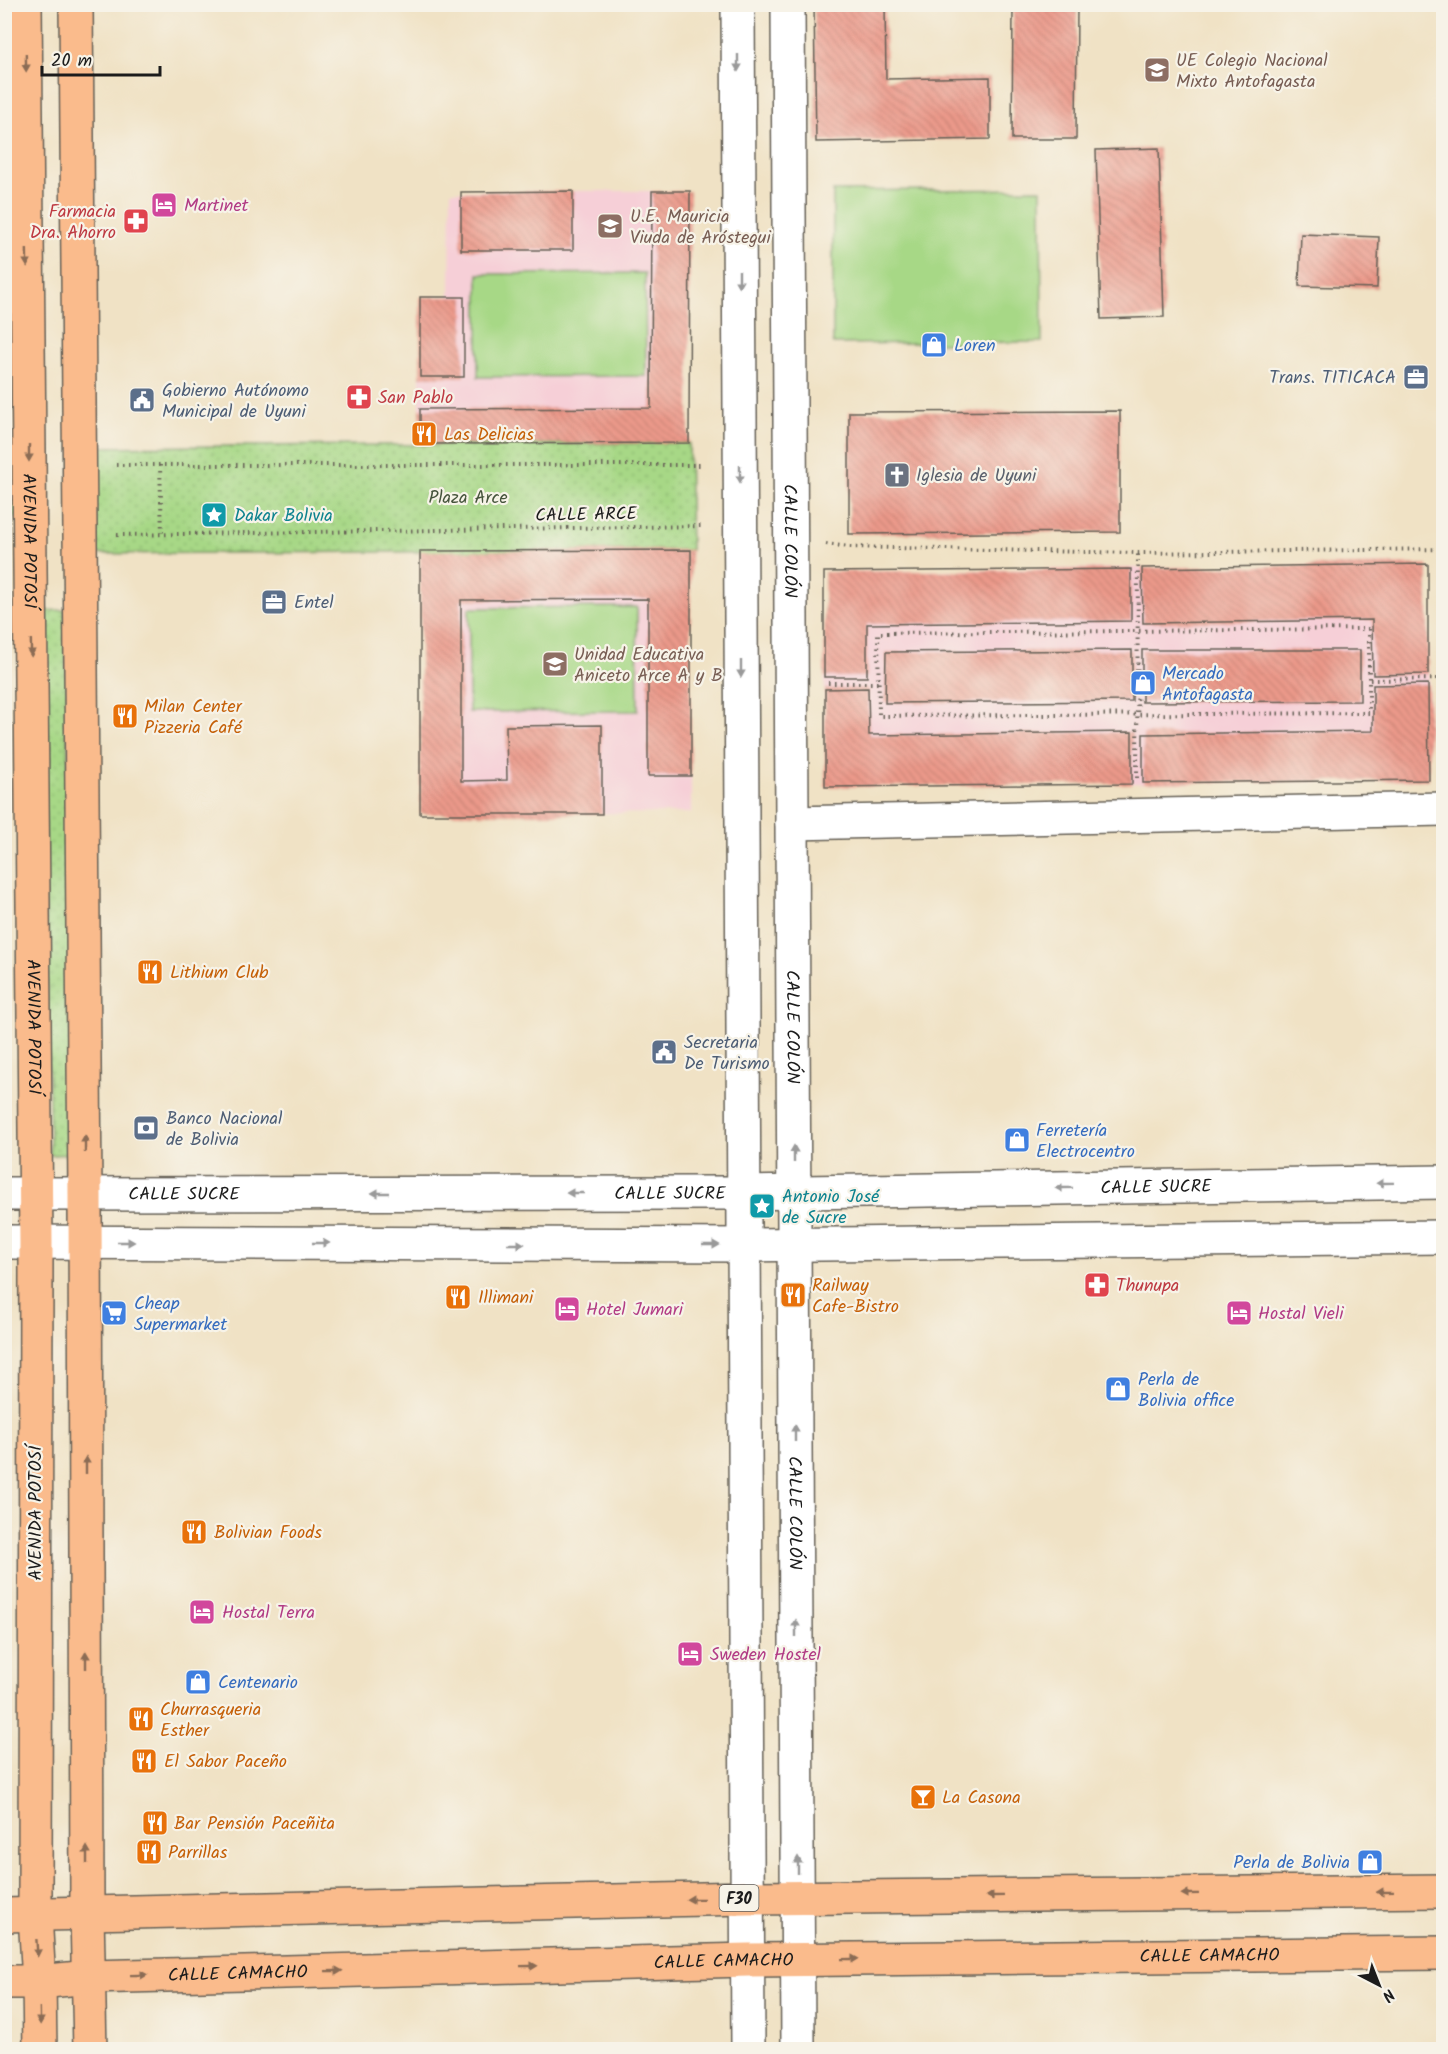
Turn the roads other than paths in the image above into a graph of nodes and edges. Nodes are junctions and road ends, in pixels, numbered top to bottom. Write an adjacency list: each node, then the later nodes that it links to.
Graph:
1 (25, 4): 10 (main road, AVENIDA POTOSÍ, one-way to 10)
2 (76, 4): 11 (main road, one-way to 2)
3 (738, 4): 9 (street, one-way to 9)
4 (788, 4): 6 (street, CALLE COLÓN)
5 (1443, 809): 6 (street)
6 (792, 823): 8 (street, CALLE COLÓN, one-way to 6)
7 (1443, 1182): 8 (street, CALLE SUCRE, one-way to 8)
8 (794, 1192): 9 (street, CALLE SUCRE); 15 (street, CALLE COLÓN)
9 (744, 1193): 11 (street, CALLE SUCRE, one-way to 11); 16 (street)
10 (20, 1194): 11 (street, CALLE SUCRE); 14 (main road, AVENIDA POTOSÍ)
11 (86, 1194): 13 (main road)
12 (1443, 1237): 15 (street)
13 (85, 1241): 14 (street); 16 (street, one-way to 16); 20 (main road, one-way to 13)
14 (20, 1242): 21 (main road, AVENIDA POTOSÍ)
15 (794, 1244): 16 (street); 19 (street, CALLE COLÓN, one-way to 15)
16 (744, 1245): 18 (street)
17 (1443, 1891): 19 (main road, F30, one-way to 19)
18 (747, 1898): 19 (main road, F30); 20 (main road, F30, one-way to 20); 23 (street)
19 (798, 1898): 24 (street, CALLE COLÓN)
20 (87, 1913): 21 (main road, F30); 25 (main road)
21 (20, 1915): 27 (main road, AVENIDA POTOSÍ, one-way to 27)
22 (1443, 1953): 24 (main road, CALLE CAMACHO, one-way to 22)
23 (748, 1960): 24 (main road, CALLE CAMACHO); 25 (main road, CALLE CAMACHO, one-way to 23); 30 (street)
24 (798, 1960): 31 (street, CALLE COLÓN)
25 (89, 1977): 27 (main road, CALLE CAMACHO); 29 (main road)
26 (4, 1982): 27 (main road, CALLE CAMACHO)
27 (39, 1982): 28 (main road, AVENIDA POTOSÍ, one-way to 28)
28 (40, 2049)
29 (90, 2049)
30 (748, 2049)
31 (798, 2049)

